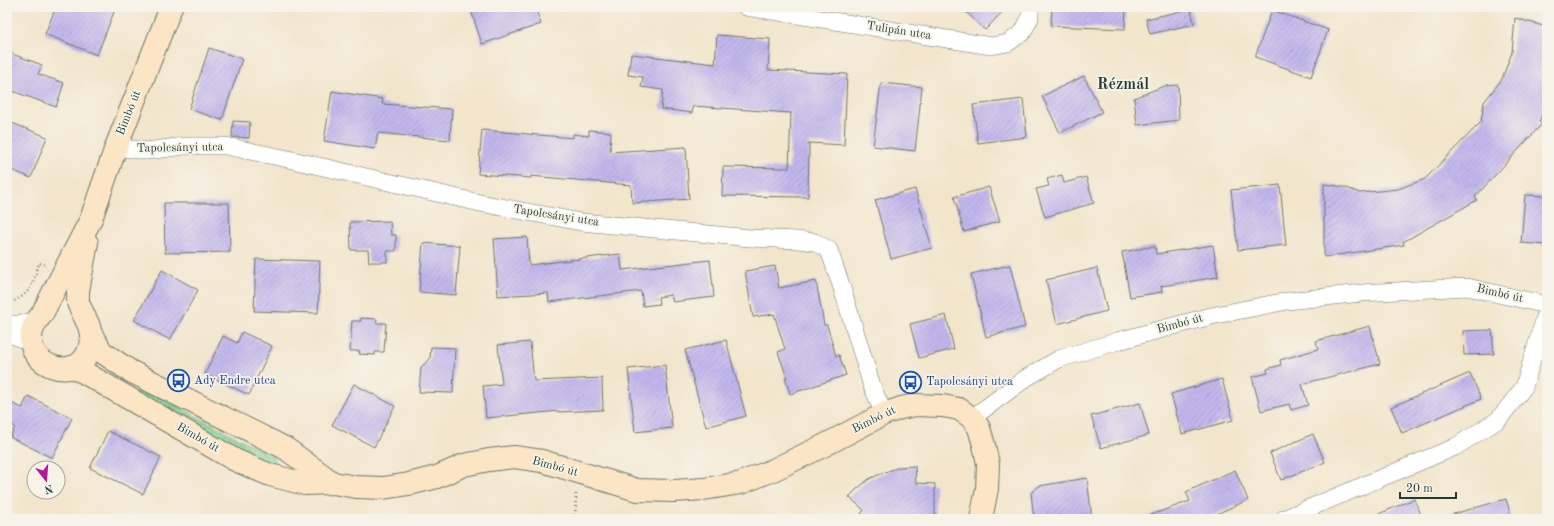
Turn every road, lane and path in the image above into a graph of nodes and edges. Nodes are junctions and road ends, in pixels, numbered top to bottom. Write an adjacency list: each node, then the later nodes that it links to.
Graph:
1 (171, 7): 4 (street, Bimbó út)
2 (746, 7): 3 (street, Tulipán utca)
3 (1030, 7)
4 (116, 147): 5 (street, Bimbó út); 14 (street, Tapolcsányi utca)
5 (91, 219): 8 (street, Bimbó út); 10 (street, Bimbó út)
6 (1547, 305): 15 (street, Bimbó út)
7 (1547, 310): 20 (street)
8 (38, 318): 9 (street); 10 (street); 12 (street, Bimbó út)
9 (7, 324)
10 (88, 326): 13 (street, Bimbó út); 17 (street, Bimbó út)
11 (7, 333): 12 (street)
12 (30, 342): 13 (street, Bimbó út)
13 (71, 367): 17 (street, Bimbó út)
14 (884, 414): 15 (street, Bimbó út); 16 (street, Bimbó út)
15 (972, 418): 19 (street)
16 (576, 472): 17 (street, Bimbó út); 18 (path)
17 (333, 483)
18 (575, 519)
19 (981, 519)
20 (1283, 519)

